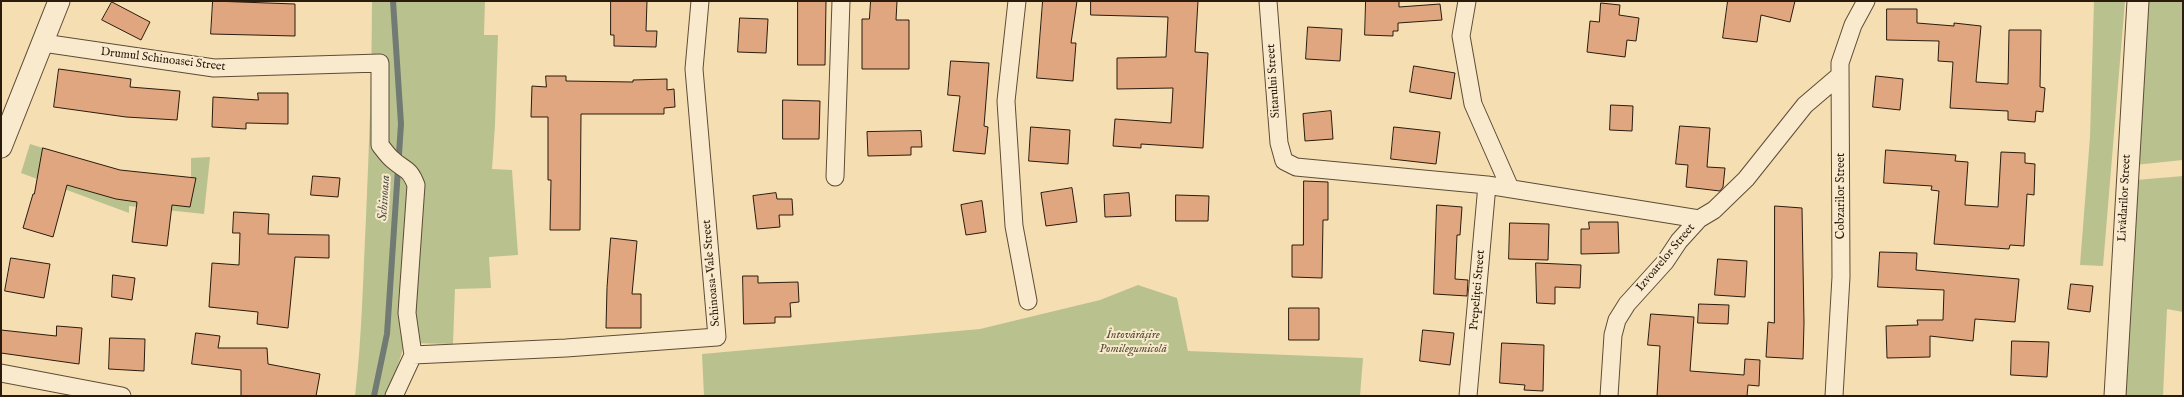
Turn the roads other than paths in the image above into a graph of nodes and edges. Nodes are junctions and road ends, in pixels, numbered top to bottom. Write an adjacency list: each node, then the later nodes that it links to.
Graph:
1 (59, 1): 9 (street)
2 (700, 1): 17 (street, Schinoasa-Vale Street)
3 (841, 1): 12 (street)
4 (1017, 1): 16 (street)
5 (1268, 1): 13 (street, Sitarului Street)
6 (1467, 1): 14 (street)
7 (1866, 1): 10 (street, Cobzarilor Street)
8 (2138, 1): 24 (street, Livădarilor Street)
9 (43, 43): 11 (street); 17 (street, Drumul Schinoasei Street)
10 (1839, 76): 15 (street, Izvoarelor Street); 23 (street, Cobzarilor Street)
11 (1, 147)
12 (836, 177)
13 (1487, 185): 14 (street); 21 (street, Prepeliței Street)
14 (1510, 188): 15 (street)
15 (1699, 219): 22 (street, Izvoarelor Street)
16 (1028, 301)
17 (413, 355): 20 (street)
18 (1, 373): 19 (street)
19 (122, 396)
20 (394, 396)
21 (1468, 396)
22 (1609, 396)
23 (1834, 396)
24 (2115, 396)

